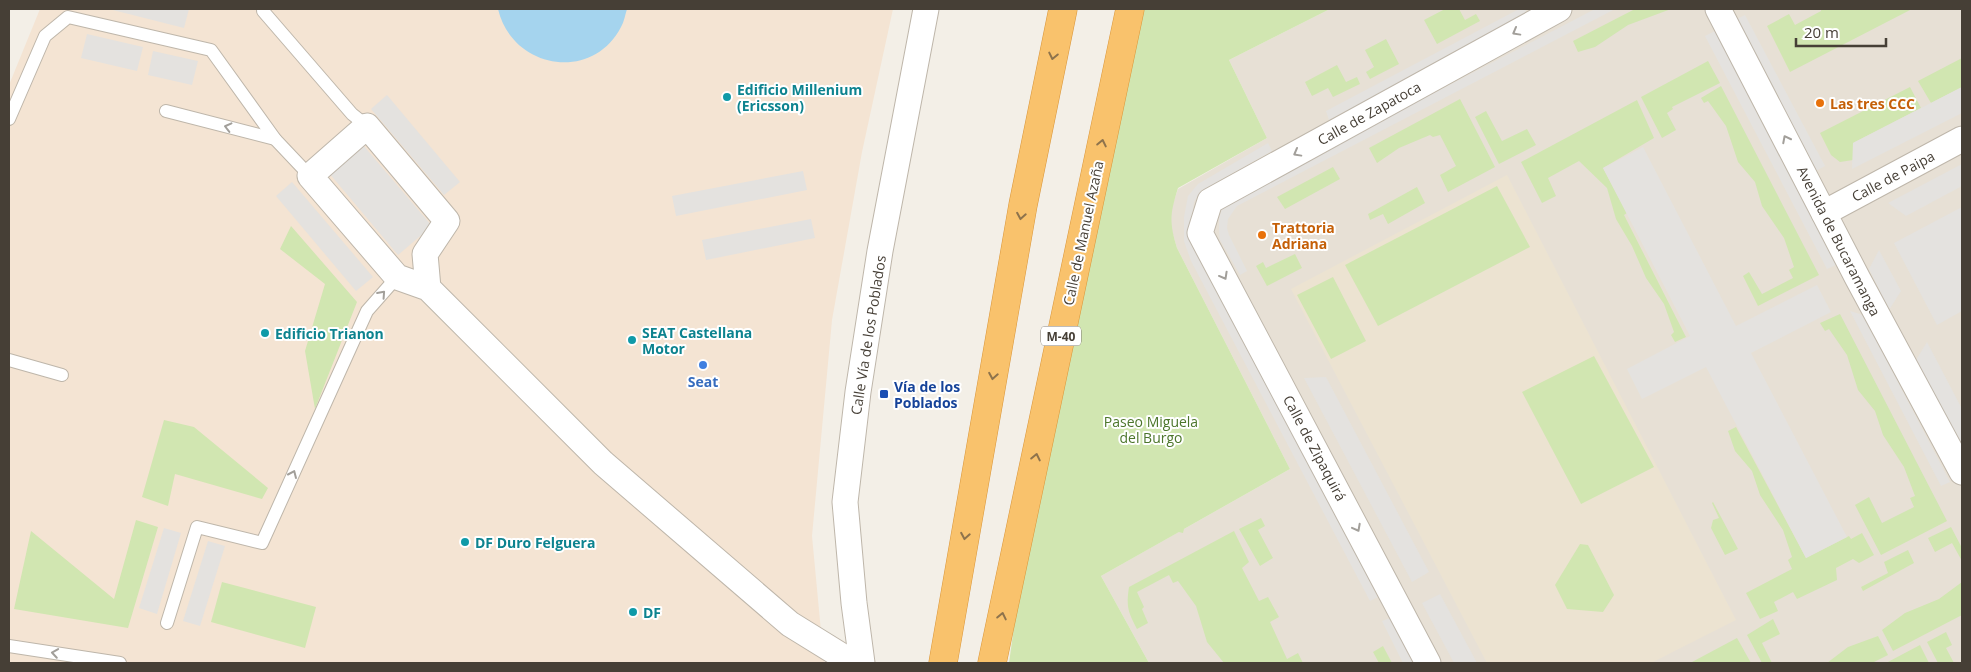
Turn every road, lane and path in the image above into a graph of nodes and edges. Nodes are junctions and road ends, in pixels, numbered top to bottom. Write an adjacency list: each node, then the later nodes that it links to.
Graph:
1 (926, 9): 24 (street, Calle Vía de los Poblados)
2 (1063, 9): 25 (highway, one-way to 25)
3 (1130, 9): 26 (highway, Calle de Manuel Azaña / M-40, one-way to 3)
4 (1559, 9): 14 (street, Calle de Zapatoca, one-way to 14)
5 (1718, 9): 13 (street, Avenida de Bucaramanga, one-way to 5)
6 (263, 12): 9 (lane)
7 (166, 111): 10 (lane, one-way to 7)
8 (9, 119): 10 (lane)
9 (367, 126): 12 (street); 16 (street)
10 (276, 139): 12 (lane)
11 (1962, 139): 13 (street, Calle de Paipa)
12 (310, 176): 15 (street)
13 (1824, 213): 19 (street, Avenida de Bucaramanga)
14 (1200, 233): 27 (street, Calle de Zipaquirá, one-way to 27)
15 (397, 277): 16 (street); 20 (lane, one-way to 15)
16 (428, 288): 23 (street)
17 (9, 360): 18 (lane)
18 (62, 375)
19 (1962, 472)
20 (167, 623)
21 (9, 646): 22 (lane, one-way to 21)
22 (120, 663)
23 (853, 663)
24 (862, 663)
25 (943, 663)
26 (992, 663)
27 (1428, 663)

